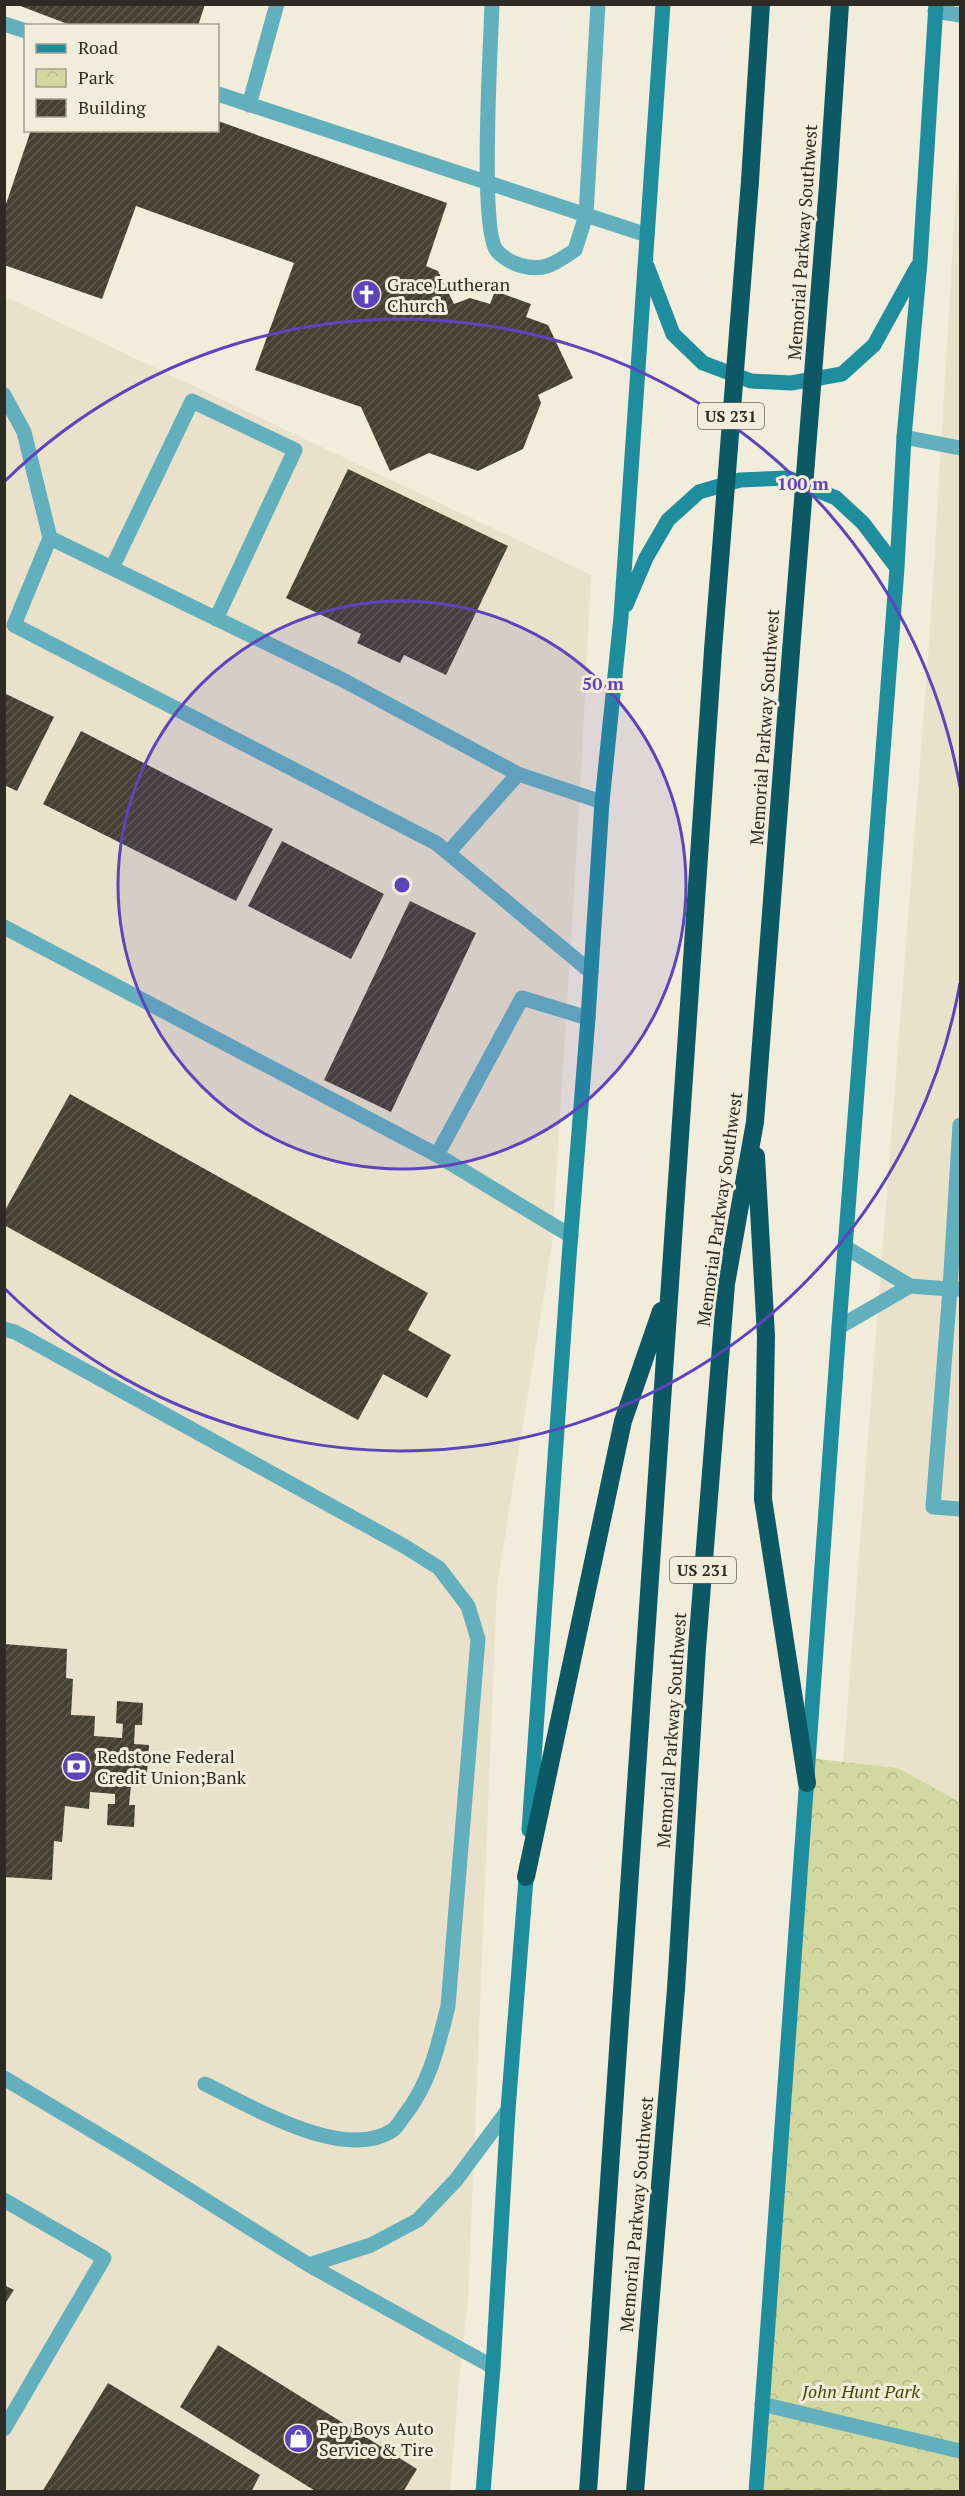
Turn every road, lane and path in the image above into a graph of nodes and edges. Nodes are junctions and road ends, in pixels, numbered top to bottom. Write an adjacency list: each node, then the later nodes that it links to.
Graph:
1 (277, 4): 12 (street)
2 (492, 4): 13 (street)
3 (598, 4): 14 (street)
4 (663, 4): 15 (main road)
5 (761, 4): 39 (highway, Memorial Parkway Southwest / US 231, bridge)
6 (840, 4): 32 (highway, Memorial Parkway Southwest / US 231, bridge)
7 (936, 8): 8 (street); 17 (main road)
8 (960, 15)
9 (4, 24): 10 (street)
10 (24, 30)
11 (219, 94): 12 (street)
12 (249, 105): 13 (street)
13 (487, 183): 14 (street); 14 (street)
14 (586, 215): 15 (street)
15 (647, 235): 16 (main road)
16 (645, 261): 17 (main road); 24 (main road)
17 (920, 262): 19 (main road)
18 (4, 395): 21 (street)
19 (904, 437): 20 (street); 23 (main road)
20 (960, 448)
21 (50, 538): 22 (street); 28 (street)
22 (112, 568): 25 (street); 25 (street)
23 (897, 568): 24 (main road); 36 (main road)
24 (621, 617): 27 (main road)
25 (216, 619): 26 (street)
26 (518, 774): 27 (street); 28 (street)
27 (602, 802): 30 (main road)
28 (448, 853): 30 (street)
29 (4, 927): 34 (street)
30 (591, 972): 31 (main road)
31 (588, 1018): 34 (street); 35 (main road)
32 (755, 1122): 43 (highway); 56 (highway, Memorial Parkway Southwest / US 231)
33 (960, 1125): 38 (street)
34 (437, 1155): 35 (street)
35 (571, 1236): 44 (main road)
36 (845, 1247): 37 (street); 40 (main road)
37 (910, 1286): 38 (street); 40 (street)
38 (955, 1289): 42 (street)
39 (669, 1290): 44 (highway); 55 (highway, Memorial Parkway Southwest / US 231)
40 (839, 1327): 43 (main road)
41 (4, 1329): 46 (street)
42 (960, 1509)
43 (807, 1783): 51 (main road)
44 (526, 1877): 47 (main road)
45 (4, 2078): 49 (street)
46 (205, 2084)
47 (508, 2110): 49 (street); 50 (main road)
48 (4, 2200): 52 (street)
49 (309, 2265): 50 (street)
50 (493, 2367): 54 (main road)
51 (762, 2404): 53 (street); 57 (main road)
52 (4, 2429)
53 (960, 2451)
54 (483, 2492)
55 (588, 2492)
56 (635, 2492)
57 (756, 2492)

